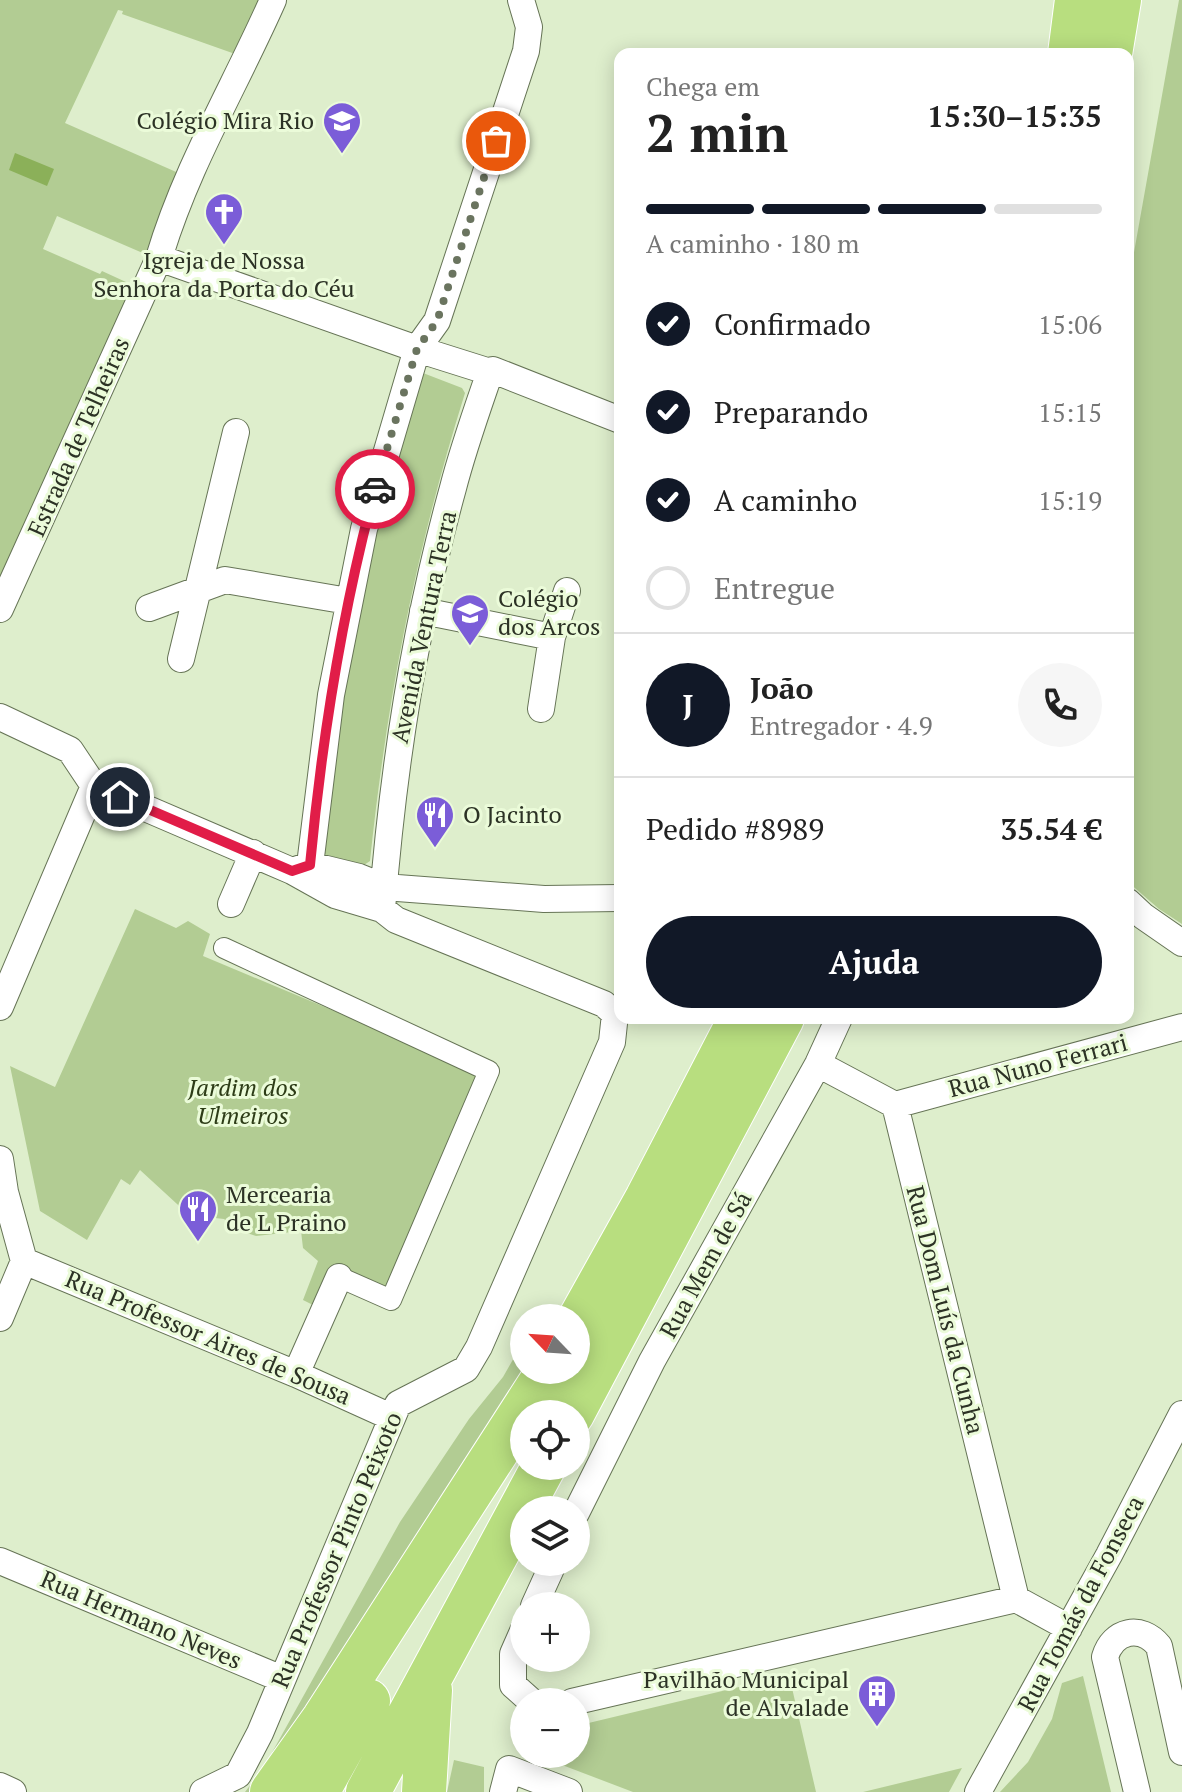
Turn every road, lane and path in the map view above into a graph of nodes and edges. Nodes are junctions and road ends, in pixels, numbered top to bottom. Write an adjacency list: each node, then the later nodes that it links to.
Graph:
1 (273, 0): 7 (street, Estrada de Telheiras)
2 (521, 0): 8 (street)
3 (1077, 0): 5 (highway)
4 (1119, 0): 6 (highway)
5 (1071, 48)
6 (1111, 48)
7 (159, 258): 8 (street); 16 (street, Estrada de Telheiras)
8 (417, 349): 9 (street); 14 (street)
9 (490, 372): 10 (street); 17 (street, Avenida Ventura Terra)
10 (614, 418)
11 (236, 432): 12 (street)
12 (199, 589): 14 (street); 15 (street); 19 (street)
13 (567, 591): 18 (street)
14 (348, 601): 24 (street)
15 (149, 608)
16 (0, 609)
17 (423, 611): 18 (street); 25 (street, Avenida Ventura Terra)
18 (552, 637): 20 (street)
19 (181, 659)
20 (541, 709)
21 (2, 726): 22 (street)
22 (94, 786): 23 (street); 31 (street)
23 (253, 853): 24 (street); 27 (street)
24 (301, 868): 25 (street)
25 (383, 898): 26 (street); 32 (street, Rua Professor Pinto Peixoto)
26 (614, 898)
27 (231, 904)
28 (1134, 908): 29 (street)
29 (1182, 943)
30 (224, 948): 42 (street)
31 (0, 1007)
32 (614, 1013)
33 (614, 1023): 48 (street, Rua Professor Pinto Peixoto)
34 (738, 1024): 43 (highway)
35 (779, 1024): 47 (highway)
36 (836, 1024): 38 (street, Rua Mem de Sá)
37 (1182, 1027): 39 (street, Rua Nuno Ferrari)
38 (818, 1064): 39 (street); 52 (street, Rua Mem de Sá)
39 (895, 1105): 54 (street, Rua Dom Luís da Cunha)
40 (0, 1159): 41 (street)
41 (24, 1261): 44 (street); 45 (street, Rua Professor Aires de Sousa)
42 (339, 1277): 45 (street)
43 (588, 1304)
44 (0, 1318)
45 (296, 1374): 48 (street, Rua Professor Aires de Sousa)
46 (541, 1384): 63 (highway)
47 (579, 1400)
48 (391, 1417): 57 (street, Rua Professor Pinto Peixoto)
49 (1179, 1427): 55 (street, Rua Tomás da Fonseca)
50 (510, 1443): 64 (highway)
51 (536, 1480): 56 (highway)
52 (584, 1496)
53 (0, 1561): 57 (street, Rua Hermano Neves)
54 (1016, 1599): 55 (street); 58 (street)
55 (1069, 1628): 69 (street, Rua Tomás da Fonseca)
56 (430, 1675): 65 (highway); 66 (highway)
57 (282, 1679): 62 (street, Rua Professor Pinto Peixoto)
58 (590, 1698)
59 (1182, 1752): 70 (street)
60 (0, 1786): 61 (street)
61 (13, 1792)
62 (203, 1792)
63 (272, 1792)
64 (317, 1792)
65 (368, 1792)
66 (424, 1792)
67 (503, 1792): 68 (street)
68 (569, 1792)
69 (978, 1792)
70 (1137, 1792)

